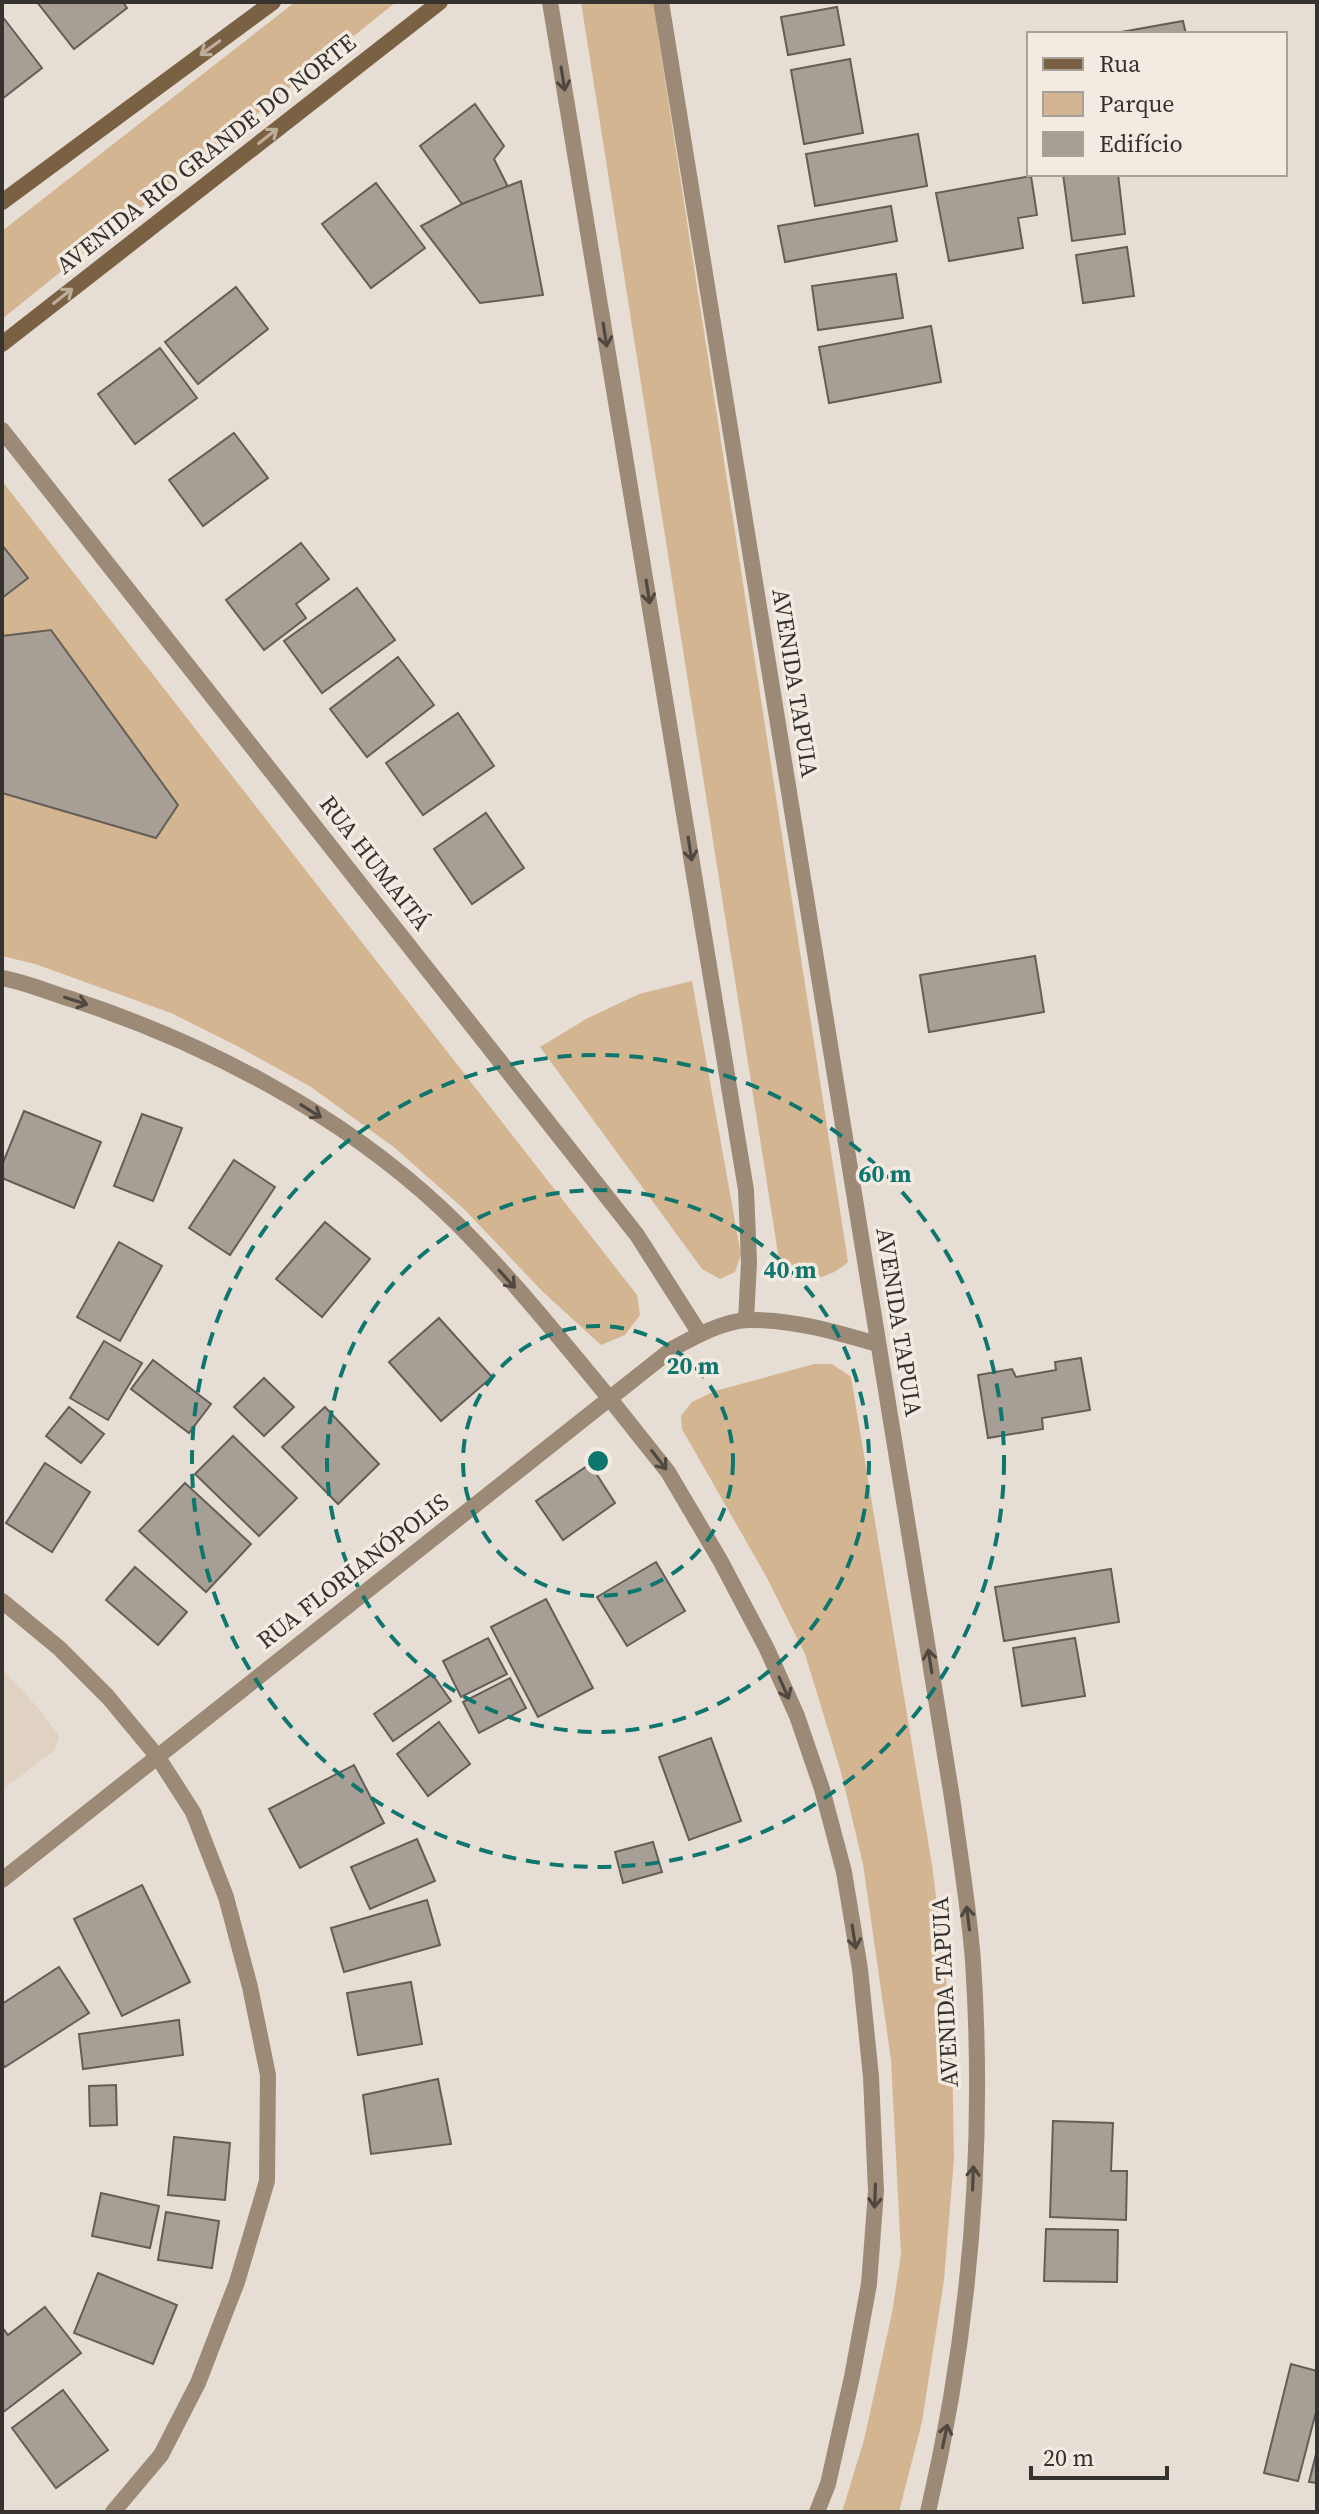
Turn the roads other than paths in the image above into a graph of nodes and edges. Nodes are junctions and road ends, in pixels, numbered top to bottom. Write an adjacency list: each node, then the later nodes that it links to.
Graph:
1 (273, 2): 5 (main road, one-way to 5)
2 (440, 2): 6 (main road, AVENIDA RIO GRANDE DO NORTE, one-way to 2)
3 (550, 2): 9 (street, one-way to 9)
4 (661, 2): 11 (street, AVENIDA TAPUIA)
5 (2, 202)
6 (2, 344)
7 (2, 430): 10 (street, RUA HUMAITÁ)
8 (2, 978): 12 (street, one-way to 12)
9 (746, 1320): 10 (street, RUA FLORIANÓPOLIS); 11 (street)
10 (700, 1334): 12 (street, RUA FLORIANÓPOLIS)
11 (877, 1344): 18 (street, AVENIDA TAPUIA, one-way to 11)
12 (610, 1399): 14 (street, RUA FLORIANÓPOLIS); 17 (street, one-way to 17)
13 (2, 1601): 14 (street)
14 (157, 1756): 15 (street, RUA FLORIANÓPOLIS); 16 (street)
15 (2, 1880)
16 (113, 2512)
17 (817, 2512)
18 (928, 2512)

